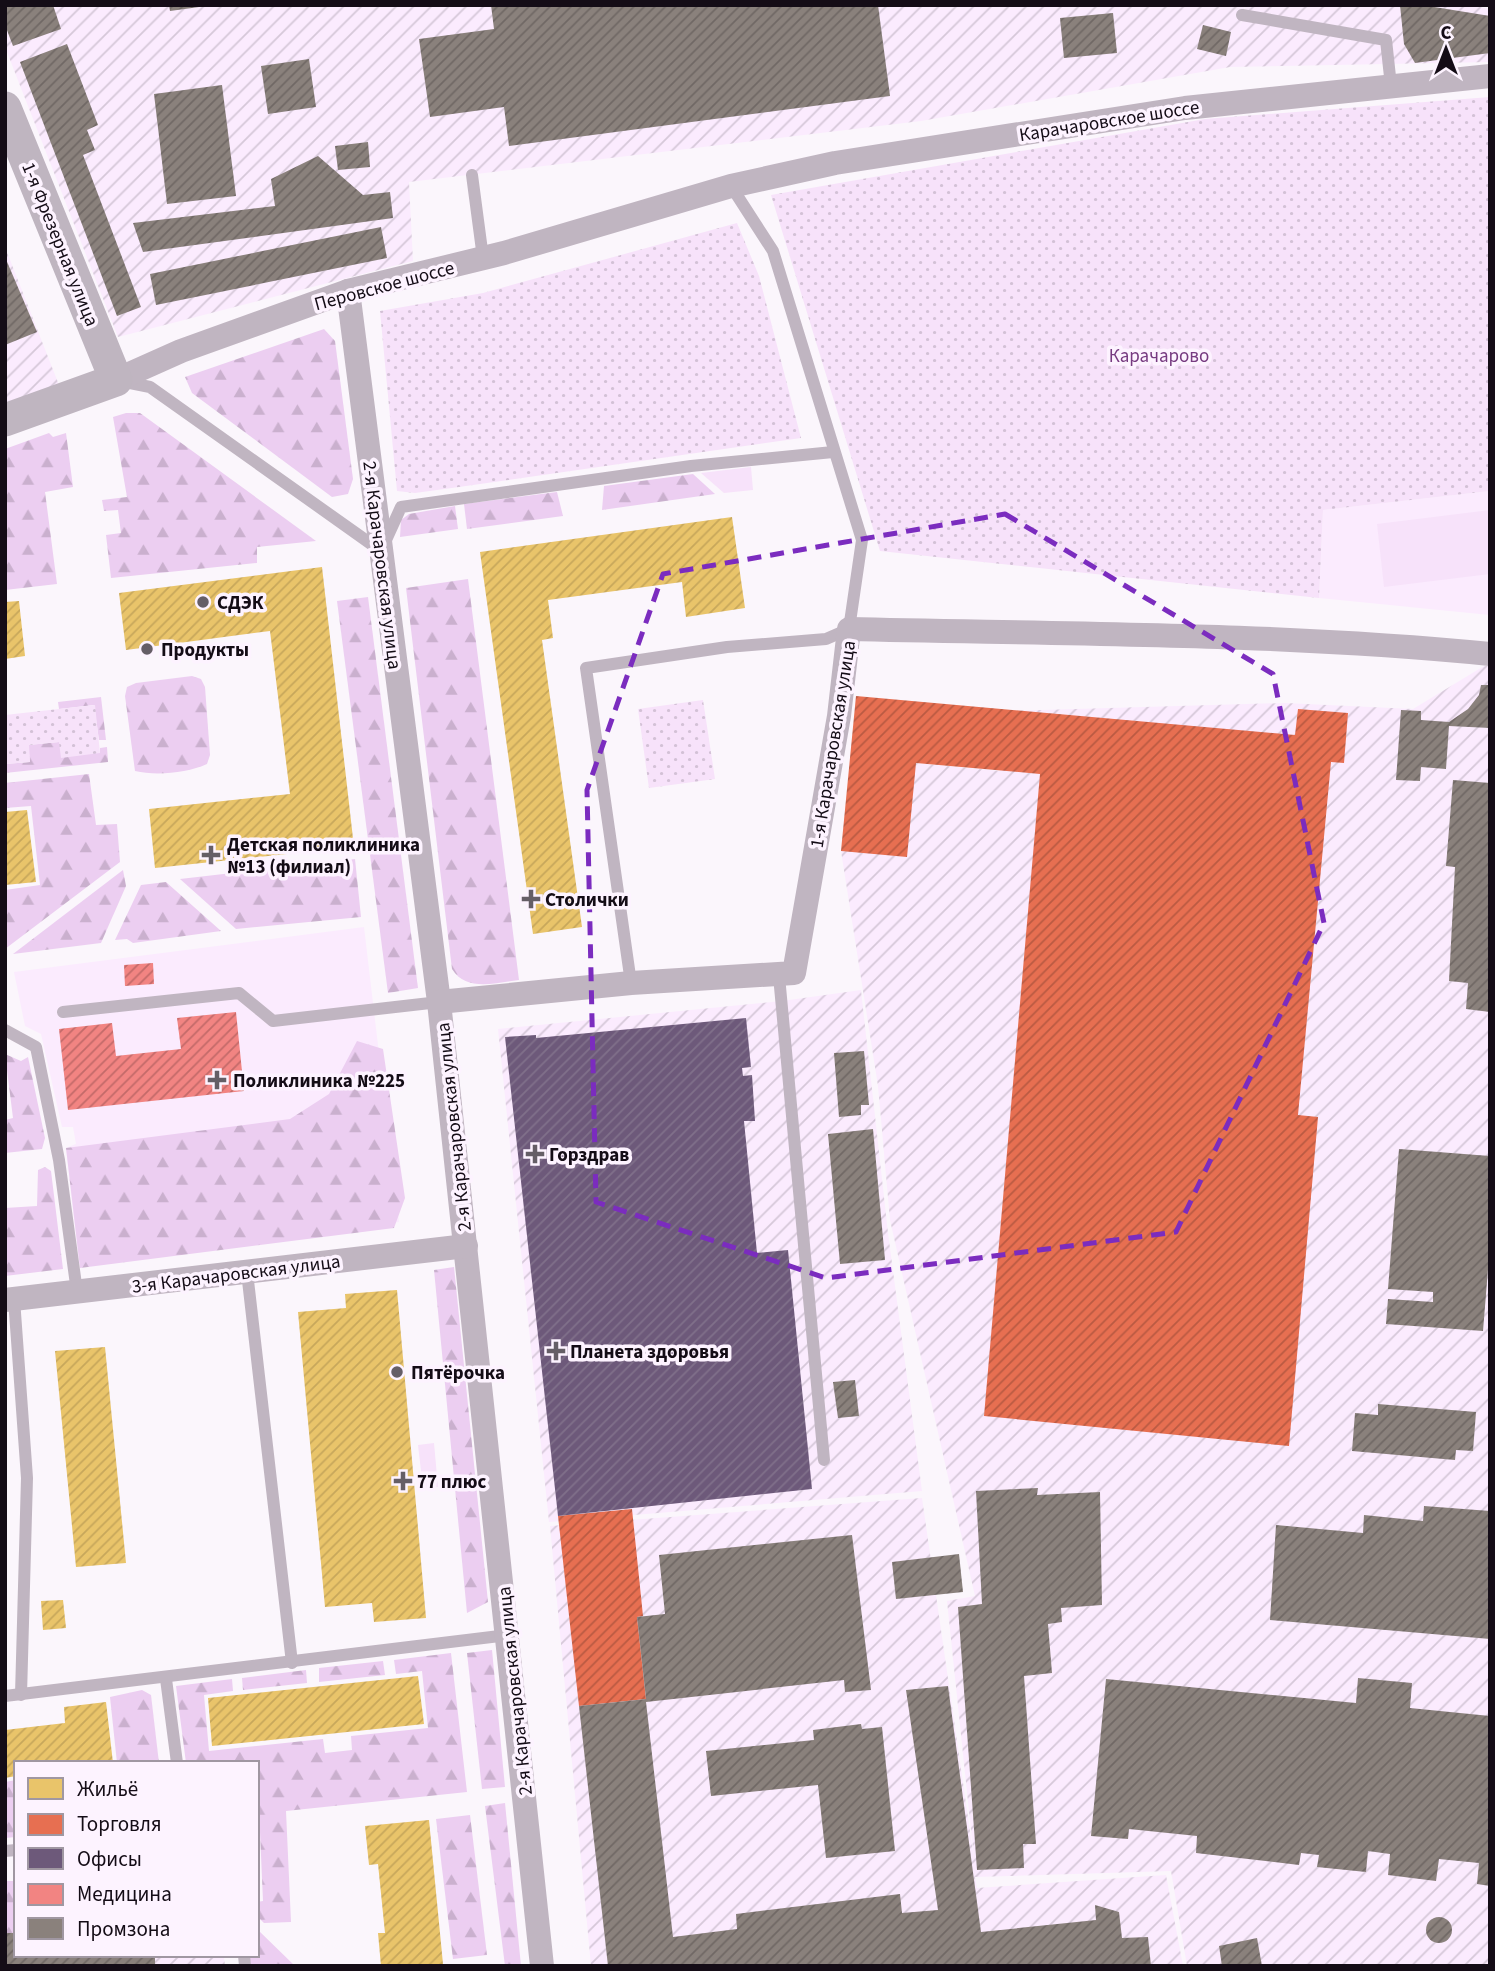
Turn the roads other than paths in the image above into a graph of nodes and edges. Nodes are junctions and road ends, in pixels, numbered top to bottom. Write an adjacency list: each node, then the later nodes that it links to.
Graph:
1 (1242, 15): 3 (lane)
2 (1490, 76): 3 (street, Карачаровское шоссе)
3 (1391, 86): 6 (street, Карачаровское шоссе)
4 (5, 108): 9 (street, 1-я Фрезерная улица)
5 (472, 175): 7 (lane)
6 (731, 186): 7 (street, Перовское шоссе); 11 (lane)
7 (483, 258): 8 (street, Перовское шоссе)
8 (348, 290): 9 (street, Перовское шоссе); 12 (street, 2-я Карачаровская улица)
9 (116, 380): 10 (street, Перовское шоссе); 12 (lane)
10 (5, 420)
11 (833, 452): 12 (lane); 13 (lane)
12 (382, 551): 17 (street, 2-я Карачаровская улица)
13 (849, 629): 14 (street, 1-я Карачаровская улица); 15 (street, 1-я Карачаровская улица); 16 (lane)
14 (1490, 654)
15 (779, 976): 16 (street); 24 (lane)
16 (631, 984): 17 (street)
17 (439, 1002): 18 (lane); 20 (street, 2-я Карачаровская улица)
18 (63, 1012)
19 (5, 1030): 22 (lane)
20 (467, 1247): 21 (street, 3-я Карачаровская улица); 25 (street, 2-я Карачаровская улица)
21 (247, 1272): 22 (street, 3-я Карачаровская улица); 26 (lane)
22 (77, 1292): 23 (street, 3-я Карачаровская улица)
23 (10, 1300): 28 (lane)
24 (824, 1460)
25 (509, 1635): 26 (lane); 31 (street, 2-я Карачаровская улица)
26 (292, 1663): 27 (lane)
27 (166, 1679): 28 (lane); 30 (lane)
28 (21, 1695): 29 (lane)
29 (5, 1696)
30 (177, 1761)
31 (542, 1966)

